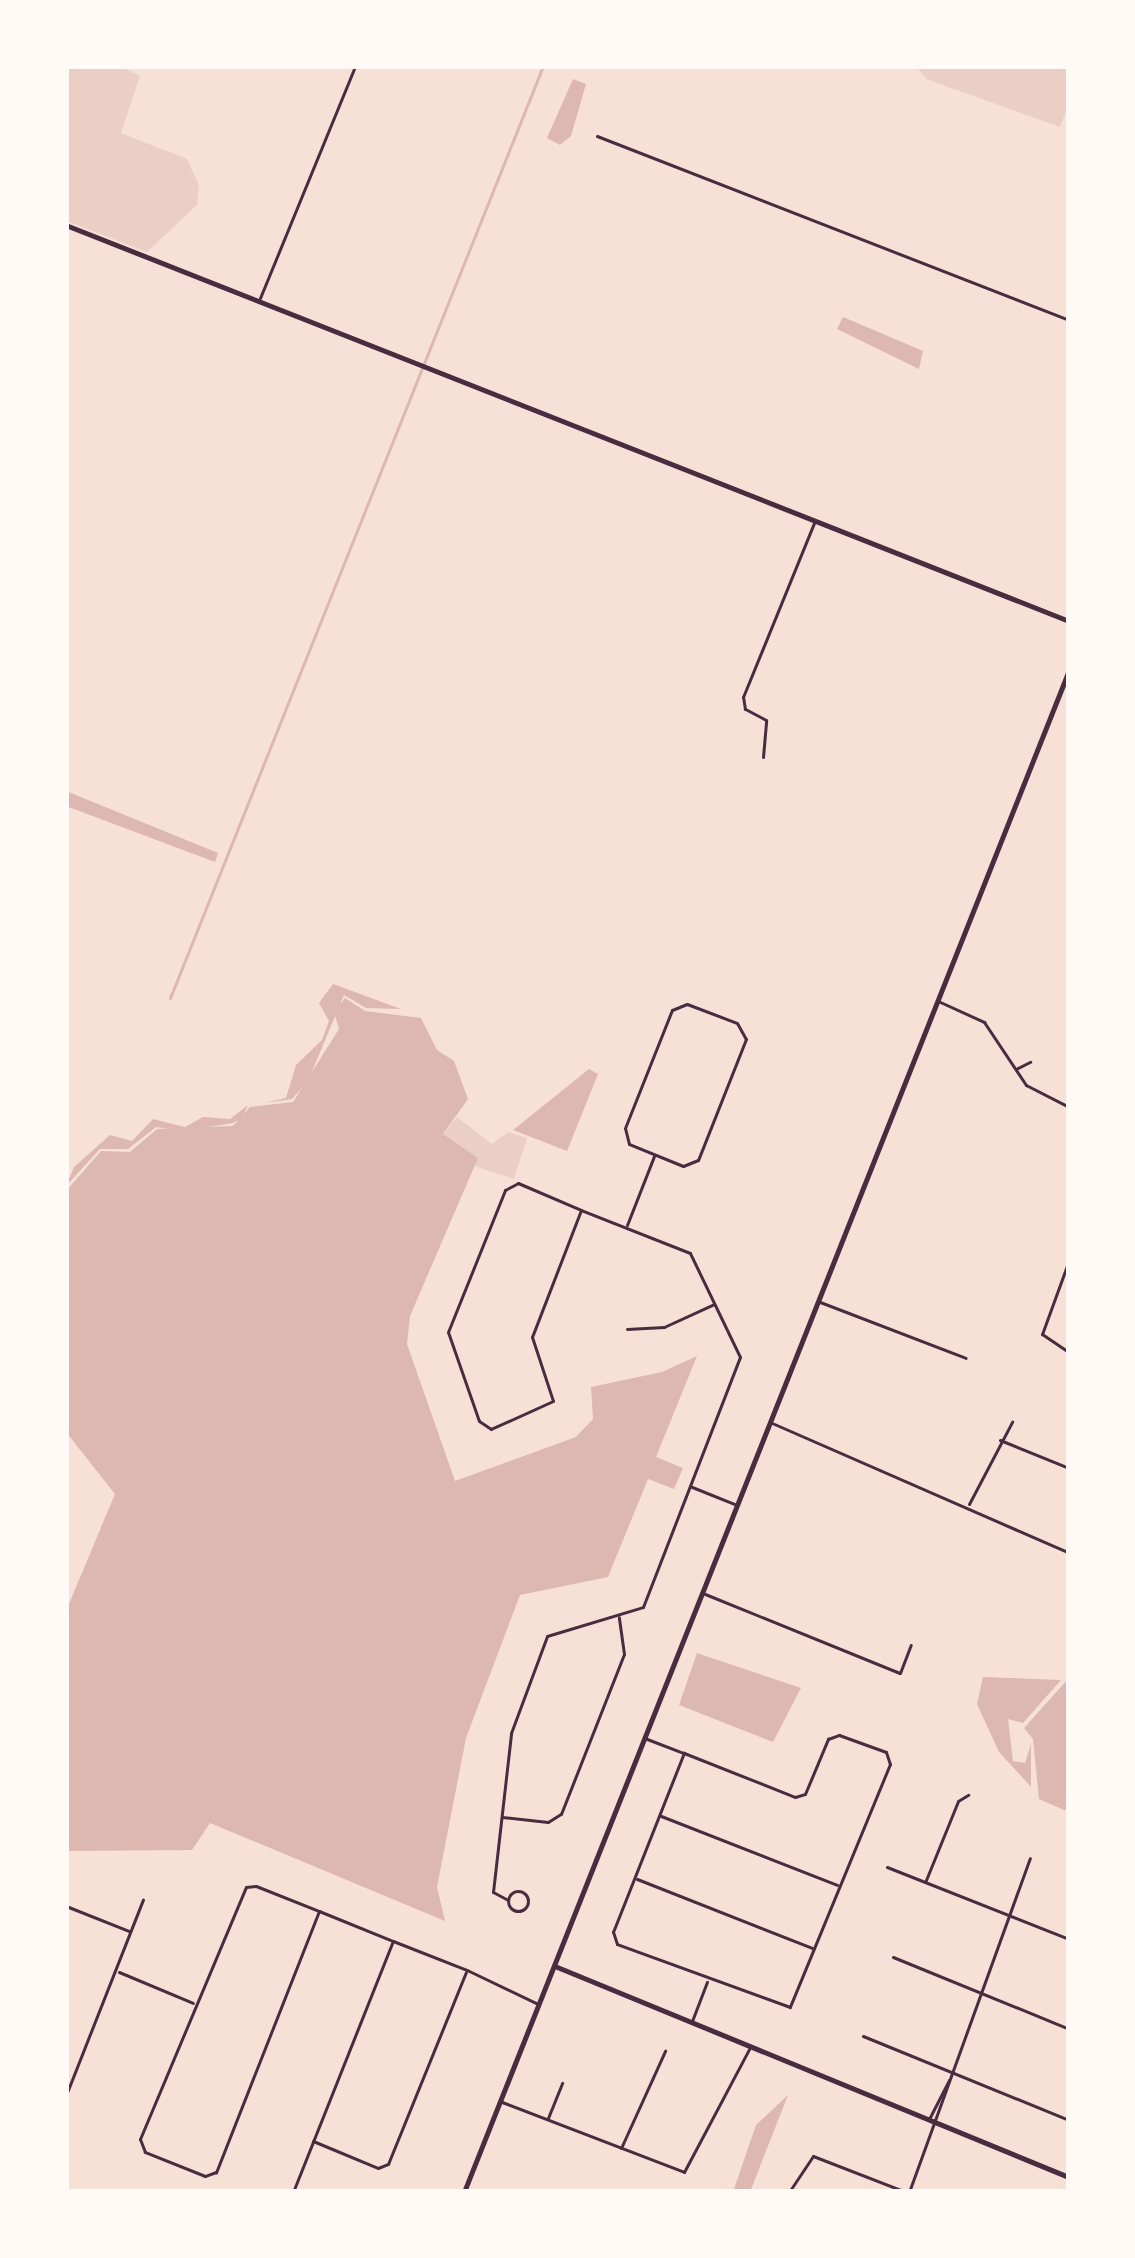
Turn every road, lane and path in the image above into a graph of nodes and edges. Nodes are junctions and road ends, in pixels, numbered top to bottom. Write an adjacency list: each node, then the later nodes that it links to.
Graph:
1 (355, 66): 4 (street)
2 (597, 136): 5 (street)
3 (66, 225): 4 (street)
4 (260, 298): 6 (street)
5 (1069, 320)
6 (814, 521): 7 (street); 9 (street)
7 (1069, 621)
8 (1069, 670): 10 (street)
9 (763, 758)
10 (938, 1001): 12 (street); 18 (street)
11 (1030, 1062): 12 (street)
12 (1016, 1069): 13 (street)
13 (1069, 1107)
14 (655, 1155): 14 (street); 16 (street)
15 (581, 1210): 15 (street); 16 (street)
16 (626, 1227): 19 (street)
17 (1069, 1260): 21 (street)
18 (818, 1301): 22 (street); 23 (street)
19 (715, 1304): 20 (street); 27 (street)
20 (627, 1328)
21 (1069, 1352)
22 (966, 1358)
23 (771, 1422): 28 (street); 29 (street)
24 (1012, 1422): 25 (street)
25 (998, 1440): 26 (street); 29 (street)
26 (1069, 1468)
27 (690, 1486): 28 (street); 32 (street)
28 (737, 1504): 31 (street)
29 (968, 1506): 30 (street)
30 (1069, 1552)
31 (703, 1594): 33 (street); 34 (street)
32 (619, 1617): 38 (street); 38 (street)
33 (911, 1645)
34 (647, 1738): 35 (street); 54 (street)
35 (684, 1753): 37 (street); 43 (street)
36 (968, 1796): 42 (street)
37 (659, 1816): 41 (street); 43 (street)
38 (501, 1817): 45 (street)
39 (1030, 1858): 48 (street)
40 (887, 1867): 42 (street)
41 (635, 1878): 52 (street); 57 (street)
42 (925, 1882): 48 (street)
43 (840, 1886): 52 (street)
44 (143, 1900): 49 (street)
45 (508, 1900)
46 (66, 1906): 49 (street)
47 (319, 1911): 51 (street); 59 (street); 59 (street)
48 (1014, 1917): 50 (street); 58 (street)
49 (131, 1932): 56 (street)
50 (1069, 1939)
51 (393, 1941): 55 (street); 73 (street)
52 (815, 1949): 57 (street)
53 (893, 1958): 58 (street)
54 (555, 1966): 60 (street); 61 (street)
55 (467, 1970): 60 (street); 73 (street)
56 (116, 1971): 59 (street); 68 (street)
57 (708, 1980): 61 (street)
58 (984, 1995): 62 (street); 66 (street)
59 (195, 2003)
60 (540, 2005): 69 (street)
61 (692, 2021): 64 (street)
62 (1069, 2029)
63 (863, 2036): 66 (street)
64 (750, 2046): 72 (street); 74 (street)
65 (664, 2051): 74 (street)
66 (953, 2072): 71 (street); 72 (street)
67 (562, 2083): 70 (street)
68 (66, 2095)
69 (500, 2101): 70 (street); 77 (street)
70 (548, 2120): 74 (street)
71 (1069, 2120)
72 (933, 2121): 75 (street); 79 (street)
73 (313, 2141): 76 (street)
74 (621, 2150)
75 (1069, 2177)
76 (293, 2192)
77 (464, 2192)
78 (789, 2192): 79 (street)
79 (908, 2192)

